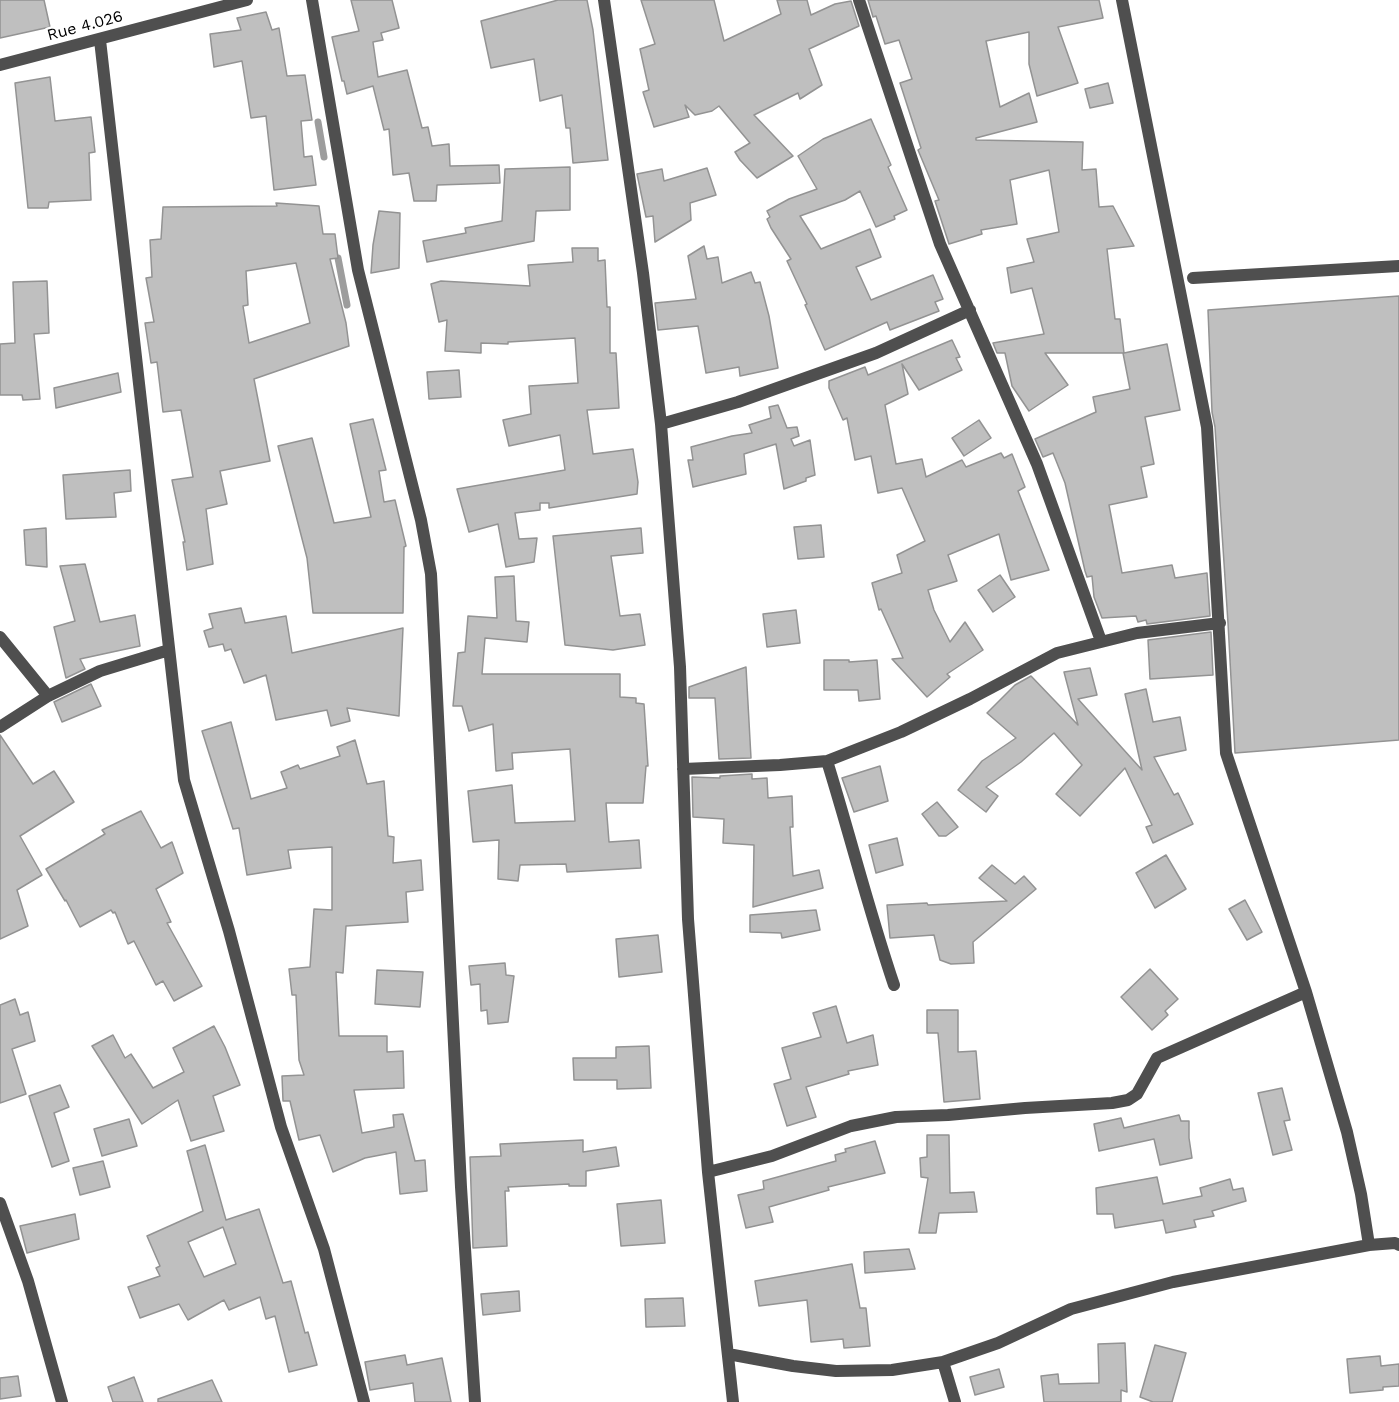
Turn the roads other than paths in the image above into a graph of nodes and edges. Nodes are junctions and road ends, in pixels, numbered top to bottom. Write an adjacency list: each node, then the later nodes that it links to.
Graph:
1 (245, 0): 6 (street, Rue 4.026)
2 (312, 0): 30 (street)
3 (604, 0): 11 (street)
4 (859, 0): 10 (street)
5 (1122, 0): 12 (street)
6 (100, 40): 7 (street, Rue 4.026); 15 (street)
7 (0, 65)
8 (1399, 266): 9 (street)
9 (1193, 278)
10 (970, 310): 11 (street); 14 (street)
11 (661, 424): 19 (street)
12 (1220, 623): 14 (street); 21 (street)
13 (0, 637): 16 (street)
14 (1101, 641): 18 (street)
15 (169, 650): 16 (street); 29 (street)
16 (48, 696): 17 (street)
17 (0, 727)
18 (827, 761): 19 (street); 20 (street)
19 (683, 769): 22 (street)
20 (894, 985)
21 (1306, 992): 22 (street); 24 (street)
22 (708, 1172): 26 (street)
23 (0, 1203): 28 (street)
24 (1369, 1245): 25 (street); 27 (street)
25 (1399, 1245)
26 (728, 1354): 27 (street); 31 (street)
27 (943, 1362): 32 (street)
28 (62, 1402)
29 (364, 1402)
30 (475, 1402)
31 (733, 1402)
32 (955, 1402)

